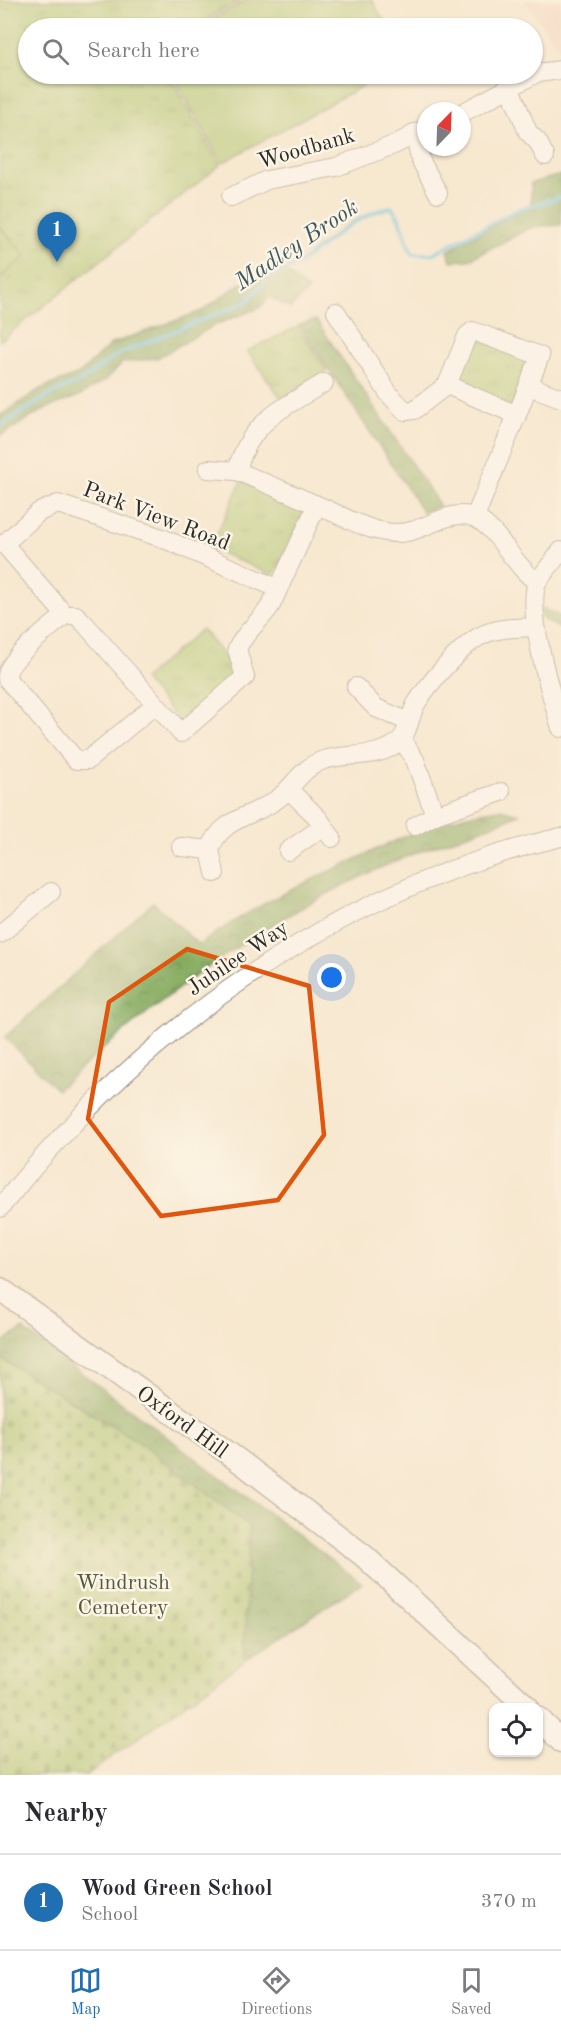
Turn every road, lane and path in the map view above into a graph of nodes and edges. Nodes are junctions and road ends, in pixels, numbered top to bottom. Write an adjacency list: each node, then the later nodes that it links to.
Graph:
1 (561, 70): 2 (street)
2 (543, 72)
3 (513, 84): 4 (street)
4 (509, 86): 5 (street); 8 (street)
5 (471, 109)
6 (417, 132): 10 (street, Woodbank)
7 (421, 156): 9 (street)
8 (545, 156)
9 (438, 193)
10 (231, 197)
11 (336, 312): 13 (street)
12 (324, 383): 18 (street)
13 (447, 385): 14 (street); 16 (street)
14 (529, 386): 15 (street); 16 (street)
15 (561, 398)
16 (517, 415): 20 (street)
17 (208, 469): 18 (street)
18 (237, 471): 19 (street)
19 (316, 505): 20 (street); 24 (street)
20 (475, 517): 23 (street)
21 (2, 545): 24 (street, Park View Road); 25 (street, Park View Road)
22 (561, 550): 23 (street)
23 (537, 582): 26 (street)
24 (278, 588): 28 (street, Park View Road)
25 (65, 615): 28 (street, Park View Road); 28 (street)
26 (536, 627): 29 (street); 30 (street)
27 (356, 687): 30 (street)
28 (155, 705)
29 (561, 728)
30 (406, 731): 31 (street); 33 (street)
31 (288, 789): 37 (street); 38 (street)
32 (501, 792): 33 (street)
33 (435, 815): 34 (street)
34 (415, 826)
35 (561, 837): 42 (street, Jubilee Way)
36 (181, 847): 37 (street)
37 (210, 850): 39 (street)
38 (288, 850)
39 (214, 873)
40 (51, 892): 41 (street)
41 (0, 934)
42 (0, 1208)
43 (0, 1289): 44 (main road, Oxford Hill)
44 (524, 1703)
45 (543, 1723): 46 (main road)
46 (561, 1741)

